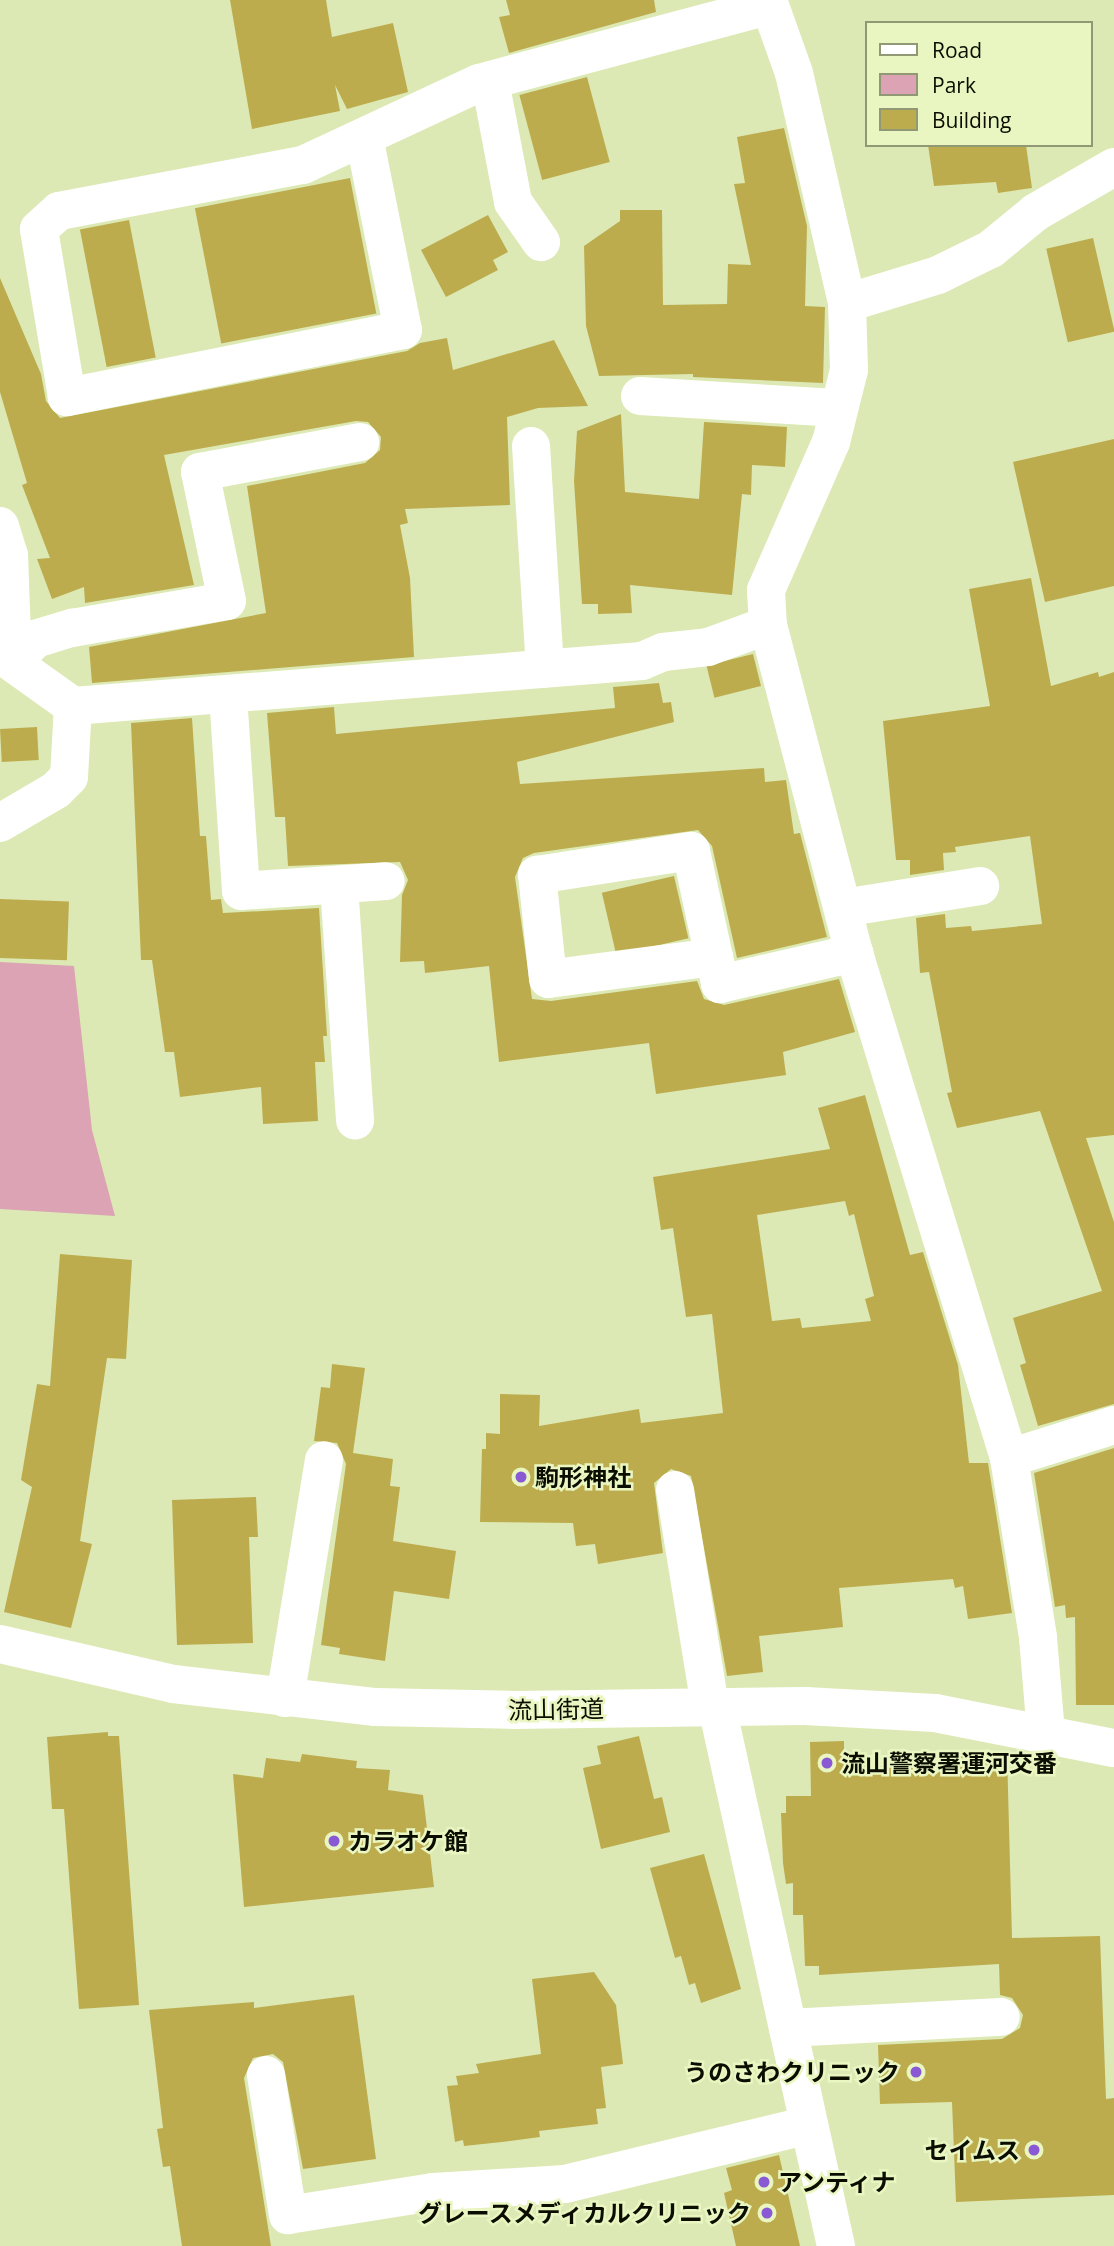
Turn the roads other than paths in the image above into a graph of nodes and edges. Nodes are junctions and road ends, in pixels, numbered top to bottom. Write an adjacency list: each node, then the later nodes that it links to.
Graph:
1 (769, 3): 2 (street); 6 (street)
2 (491, 81): 3 (street); 5 (street)
3 (364, 138): 3 (street)
4 (1114, 167): 6 (street)
5 (541, 242)
6 (847, 303): 8 (street)
7 (640, 396): 8 (street)
8 (839, 408): 12 (street)
9 (360, 442): 13 (street)
10 (531, 446): 14 (street)
11 (0, 526): 13 (street)
12 (768, 625): 14 (street); 21 (street)
13 (7, 658): 16 (street)
14 (545, 669): 15 (street)
15 (229, 695): 16 (street); 19 (street)
16 (74, 706): 17 (street)
17 (0, 823)
18 (386, 881): 19 (street)
19 (339, 885): 24 (street)
20 (980, 886): 21 (street)
21 (843, 908): 22 (street)
22 (854, 953): 23 (street); 26 (street)
23 (714, 957): 23 (street)
24 (355, 1120)
25 (1114, 1425): 26 (street)
26 (1009, 1458): 32 (street)
27 (324, 1460): 30 (street)
28 (675, 1490): 31 (street)
29 (0, 1644): 30 (street, 流山街道)
30 (285, 1698): 31 (street, 流山街道)
31 (713, 1707): 32 (street, 流山街道); 35 (street)
32 (1046, 1733): 33 (street, 流山街道)
33 (1114, 1748)
34 (1001, 2017): 35 (street)
35 (788, 2028): 37 (street)
36 (266, 2075): 37 (street)
37 (809, 2125): 38 (street)
38 (836, 2246)

